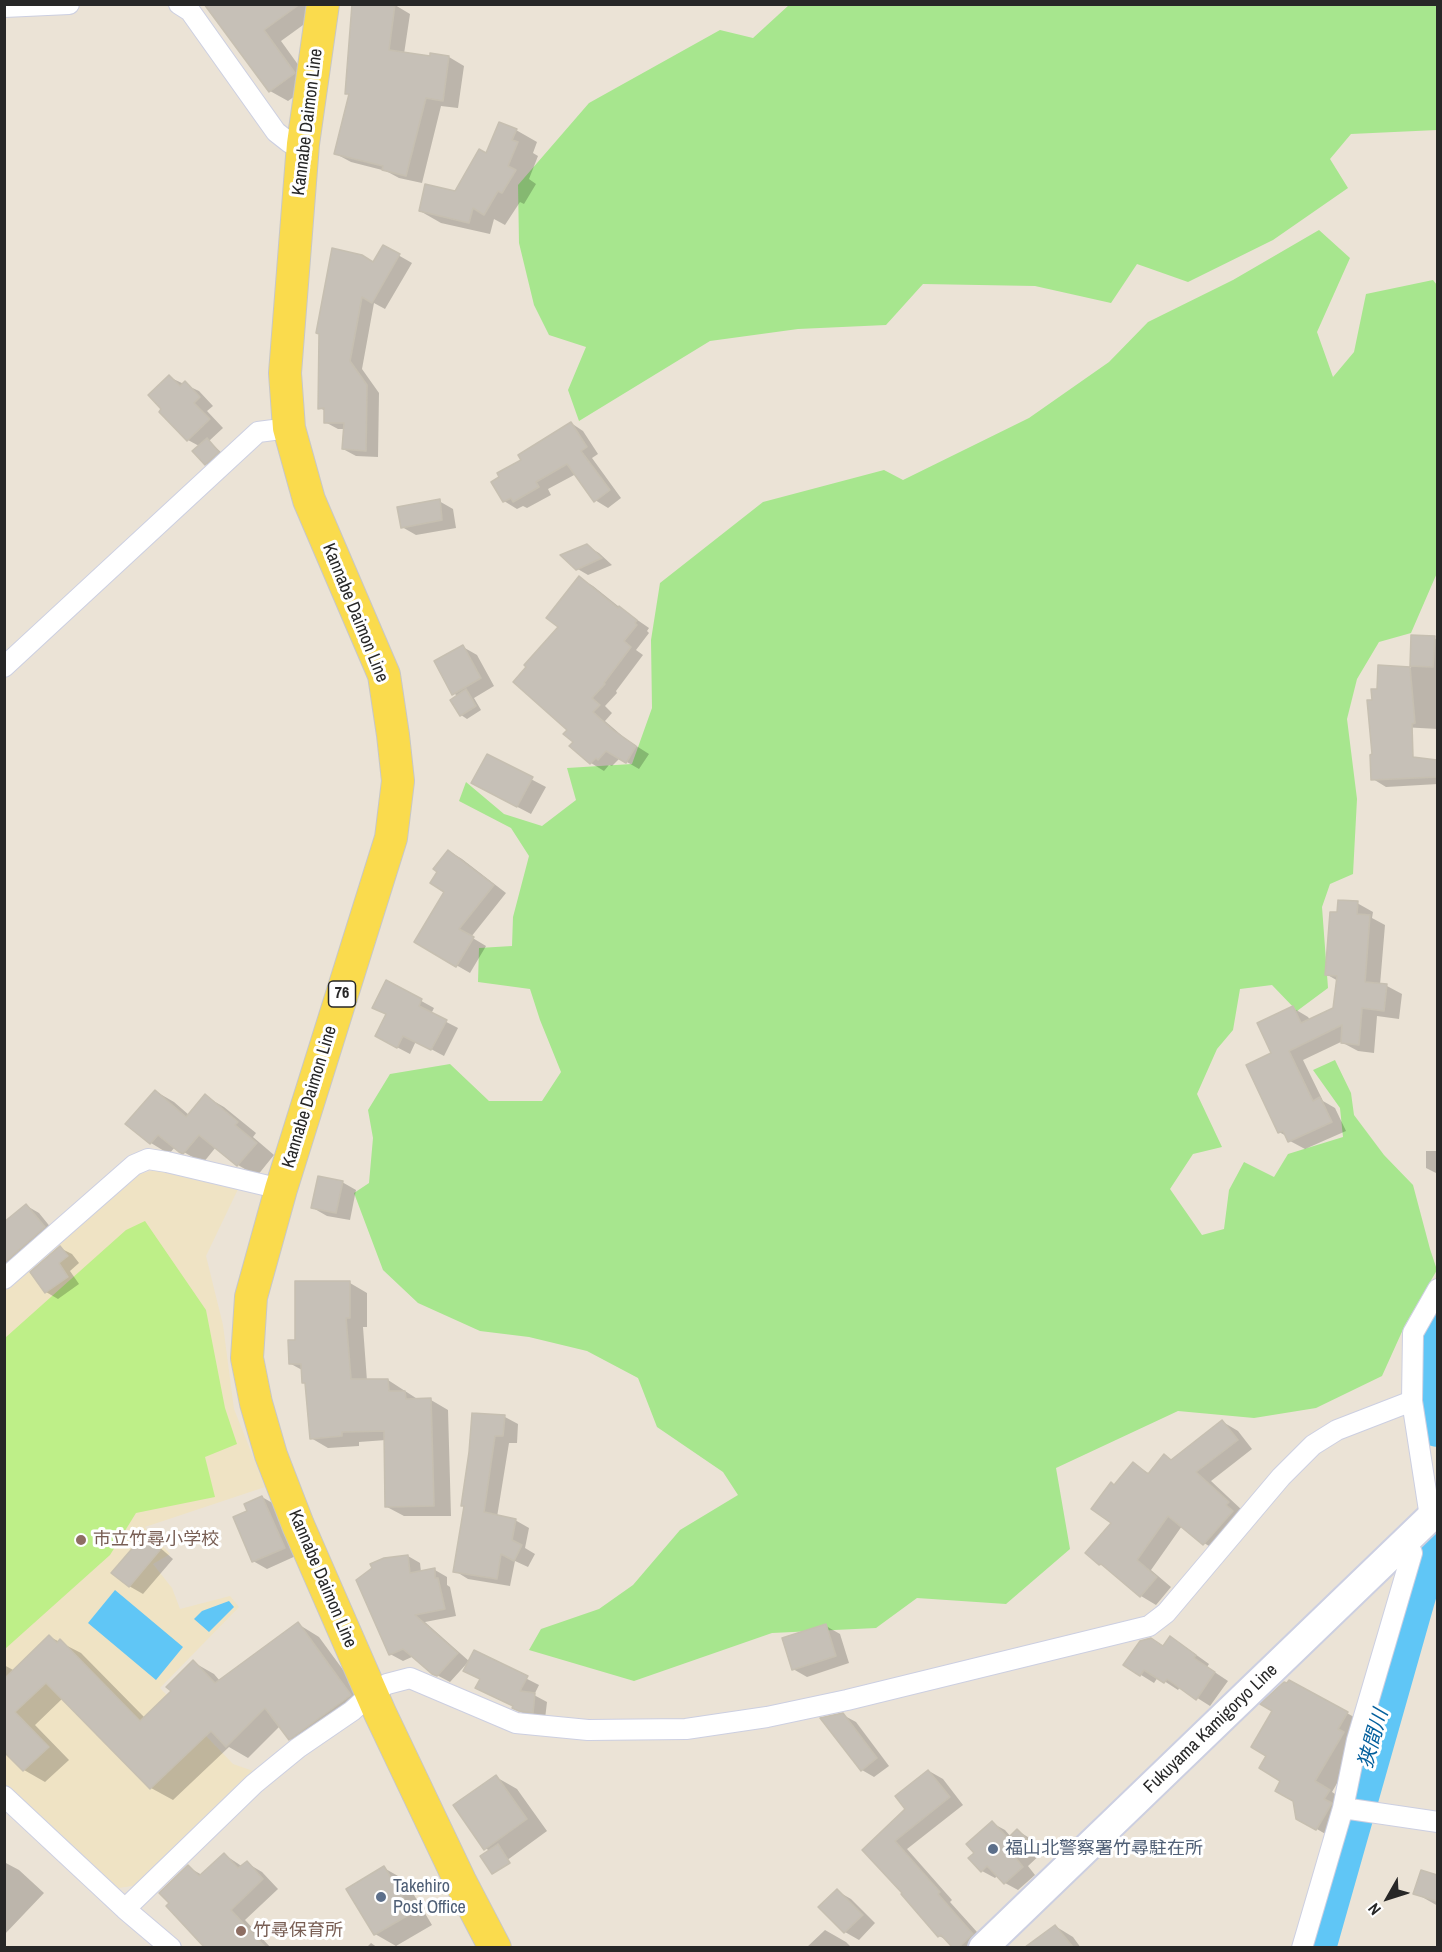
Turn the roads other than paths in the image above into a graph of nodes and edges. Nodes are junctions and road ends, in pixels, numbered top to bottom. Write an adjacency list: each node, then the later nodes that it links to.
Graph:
1 (69, 4): 4 (street)
2 (179, 4): 5 (street)
3 (323, 4): 5 (main road, Kannabe Daimon Line / 76)
4 (4, 7)
5 (303, 144): 6 (main road, Kannabe Daimon Line / 76)
6 (289, 428): 7 (street); 8 (main road, Kannabe Daimon Line / 76)
7 (4, 668)
8 (281, 1189): 9 (street); 14 (main road, Kannabe Daimon Line / 76)
9 (4, 1279)
10 (1437, 1289): 11 (street)
11 (1412, 1401): 12 (street); 14 (street)
12 (1434, 1513): 13 (main road, Fukuyama Kamigoryo Line)
13 (1407, 1540): 16 (street); 21 (main road, Fukuyama Kamigoryo Line)
14 (371, 1694): 18 (street); 20 (main road, Kannabe Daimon Line / 76)
15 (4, 1796): 18 (street)
16 (1343, 1808): 17 (street); 22 (street)
17 (1437, 1822)
18 (125, 1909): 19 (street)
19 (171, 1947)
20 (495, 1947)
21 (983, 1947)
22 (1302, 1947)

